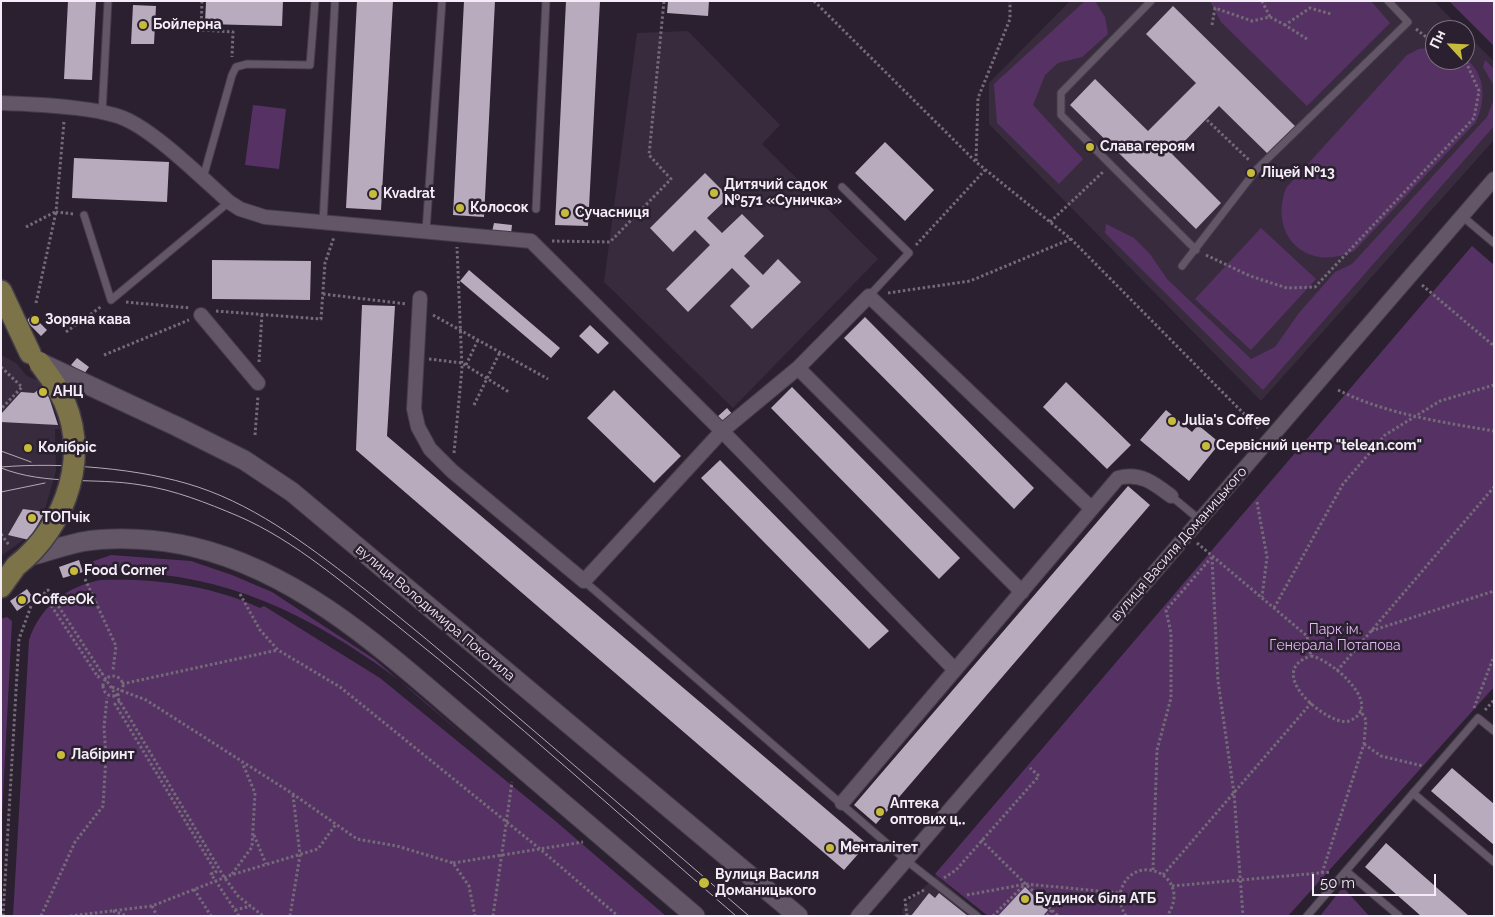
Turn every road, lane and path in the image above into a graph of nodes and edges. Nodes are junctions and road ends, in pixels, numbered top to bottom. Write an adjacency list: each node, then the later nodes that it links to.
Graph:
1 (108, 1): 24 (lane)
2 (202, 1): 21 (path)
3 (314, 1): 21 (lane)
4 (335, 1): 38 (lane)
5 (442, 1): 42 (lane)
6 (546, 1): 34 (lane)
7 (664, 1): 45 (path)
8 (814, 1): 26 (path)
9 (1010, 1): 26 (path)
10 (1151, 1): 27 (lane)
11 (1262, 1): 14 (path)
12 (1388, 1): 15 (lane)
13 (1331, 14): 17 (path)
14 (1270, 17): 16 (path); 17 (path)
15 (1408, 22): 18 (path); 28 (lane)
16 (1212, 25)
17 (1285, 25): 19 (path)
18 (1425, 36)
19 (1307, 39)
20 (1469, 70): 47 (path)
21 (232, 75): 30 (lane)
22 (1, 103): 23 (street)
23 (65, 108): 24 (street); 35 (path)
24 (102, 112): 30 (street)
25 (1207, 120): 28 (path)
26 (976, 162): 29 (path)
27 (1110, 165): 39 (path); 47 (lane)
28 (1257, 169): 47 (lane)
29 (985, 170): 39 (path); 48 (path)
30 (203, 178): 33 (street)
31 (1494, 179): 37 (street, вулиця Василя Доманицького)
32 (842, 187): 48 (lane)
33 (229, 202): 38 (street); 54 (lane)
34 (536, 209)
35 (56, 212): 36 (path); 41 (path); 56 (path)
36 (84, 215): 54 (lane)
37 (1462, 216): 46 (lane); 50 (street, вулиця Василя Доманицького)
38 (322, 222): 40 (street)
39 (1050, 222): 44 (path)
40 (340, 223): 42 (street); 52 (path)
41 (26, 227)
42 (426, 231): 43 (street)
43 (457, 234): 45 (street); 59 (path)
44 (1071, 239): 53 (path); 79 (path)
45 (531, 241): 80 (street)
46 (1494, 243)
47 (1196, 250): 49 (lane)
48 (909, 253): 53 (lane)
49 (1182, 266)
50 (1411, 275): 62 (path); 87 (street, вулиця Василя Доманицького)
51 (1, 292): 65 (main road)
52 (323, 294): 55 (path); 57 (path)
53 (869, 296): 69 (street); 86 (street)
54 (111, 300): 57 (path); 58 (path)
55 (419, 302): 59 (path); 66 (street)
56 (36, 303)
57 (197, 312): 64 (path); 72 (street)
58 (66, 332)
59 (461, 332): 61 (path); 67 (path)
60 (1, 333): 65 (main road)
61 (478, 340): 63 (path); 67 (path)
62 (1494, 346)
63 (500, 352): 70 (path); 71 (path)
64 (104, 355)
65 (34, 358): 92 (main road, bridge); 174 (street, вулиця Володимира Покотила, bridge)
66 (416, 358): 67 (path); 82 (street)
67 (464, 364): 70 (path); 82 (path)
68 (1, 367): 77 (path)
69 (798, 368): 80 (street); 97 (street)
70 (486, 378): 75 (path); 76 (path)
71 (548, 379)
72 (258, 383)
73 (1494, 385): 78 (path)
74 (1338, 390): 78 (path)
75 (509, 392)
76 (474, 405)
77 (1, 409)
78 (1416, 416): 81 (path); 100 (path)
79 (1258, 428)
80 (722, 431): 94 (street); 106 (street)
81 (1494, 431)
82 (452, 471): 94 (street)
83 (1494, 487): 101 (path)
84 (1171, 496): 86 (street); 87 (lane)
85 (1258, 502): 99 (path)
86 (1091, 508): 97 (street)
87 (1200, 520): 89 (street, вулиця Василя Доманицького)
88 (1, 534): 90 (path)
89 (1188, 534): 91 (path); 137 (street, вулиця Василя Доманицького)
90 (9, 545)
91 (1212, 557): 99 (path); 125 (path); 141 (path)
92 (15, 566): 95 (main road); 173 (street)
93 (85, 579): 105 (path)
94 (584, 581): 128 (lane)
95 (1, 587)
96 (1494, 591): 101 (path)
97 (1022, 592): 106 (street)
98 (240, 594): 102 (path)
99 (1262, 598): 100 (path)
100 (1274, 608): 103 (path)
101 (1370, 632): 107 (path)
102 (278, 650): 110 (path); 129 (path)
103 (1311, 656): 107 (path); 116 (path)
104 (1494, 656): 119 (path)
105 (113, 670): 108 (path); 109 (path)
106 (955, 670): 128 (street)
107 (1337, 672): 117 (path)
108 (115, 676): 109 (path); 110 (path)
109 (108, 677): 111 (path); 113 (path); 161 (path)
110 (122, 684): 112 (path)
111 (111, 686): 112 (path); 114 (path)
112 (121, 690): 114 (path); 121 (path)
113 (108, 695): 114 (path); 162 (path)
114 (116, 695): 115 (path)
115 (120, 701): 146 (path); 148 (path)
116 (1312, 702): 117 (path); 125 (path)
117 (1360, 710): 120 (path)
118 (1494, 731): 119 (lane)
119 (1464, 734): 123 (lane)
120 (1364, 744): 123 (path); 143 (path)
121 (242, 762): 127 (path); 131 (path)
122 (1030, 768): 132 (path)
123 (1434, 769): 126 (lane)
124 (512, 781): 129 (path)
125 (1234, 793): 145 (path); 147 (path)
126 (1413, 793): 138 (lane); 142 (lane)
127 (293, 794): 130 (path); 135 (path)
128 (842, 803): 137 (lane)
129 (506, 822): 134 (path); 136 (path)
130 (336, 824): 135 (path); 139 (path)
131 (253, 832): 140 (path); 144 (path)
132 (981, 840): 149 (path); 150 (path)
133 (583, 842): 134 (path)
134 (540, 849): 136 (path); 172 (path)
135 (300, 854): 140 (path); 169 (path)
136 (502, 855): 139 (path); 171 (path)
137 (907, 861): 149 (lane); 160 (street, вулиця Василя Доманицького)
138 (1494, 862)
139 (453, 863): 170 (path)
140 (266, 864): 144 (path)
141 (1153, 870): 145 (path); 153 (path)
142 (1346, 871): 143 (path); 183 (lane); 184 (lane)
143 (1322, 873): 147 (path)
144 (231, 875): 146 (path)
145 (1163, 875): 151 (path)
146 (224, 877): 148 (path); 156 (path)
147 (1241, 879): 151 (path); 182 (path)
148 (214, 881): 152 (path); 157 (path)
149 (936, 884): 154 (lane); 175 (path)
150 (1026, 884): 153 (path); 154 (path); 158 (path); 177 (path)
151 (1172, 886): 181 (path)
152 (194, 889): 155 (path); 166 (path)
153 (1120, 893): 180 (path)
154 (956, 899): 176 (lane)
155 (152, 906): 159 (path); 165 (path)
156 (251, 906): 157 (path); 168 (path)
157 (235, 910): 167 (path)
158 (1052, 910): 178 (path); 179 (path)
159 (111, 911): 163 (path); 164 (path)
160 (861, 914)
161 (3, 916)
162 (41, 916)
163 (70, 916)
164 (127, 916)
165 (158, 916)
166 (211, 916)
167 (239, 916)
168 (263, 916)
169 (290, 916)
170 (475, 916)
171 (493, 916)
172 (618, 916)
173 (695, 916)
174 (798, 916)
175 (907, 916)
176 (977, 916)
177 (993, 916)
178 (1047, 916)
179 (1058, 916)
180 (1126, 916)
181 (1167, 916)
182 (1243, 916)
183 (1307, 916)
184 (1399, 916)

